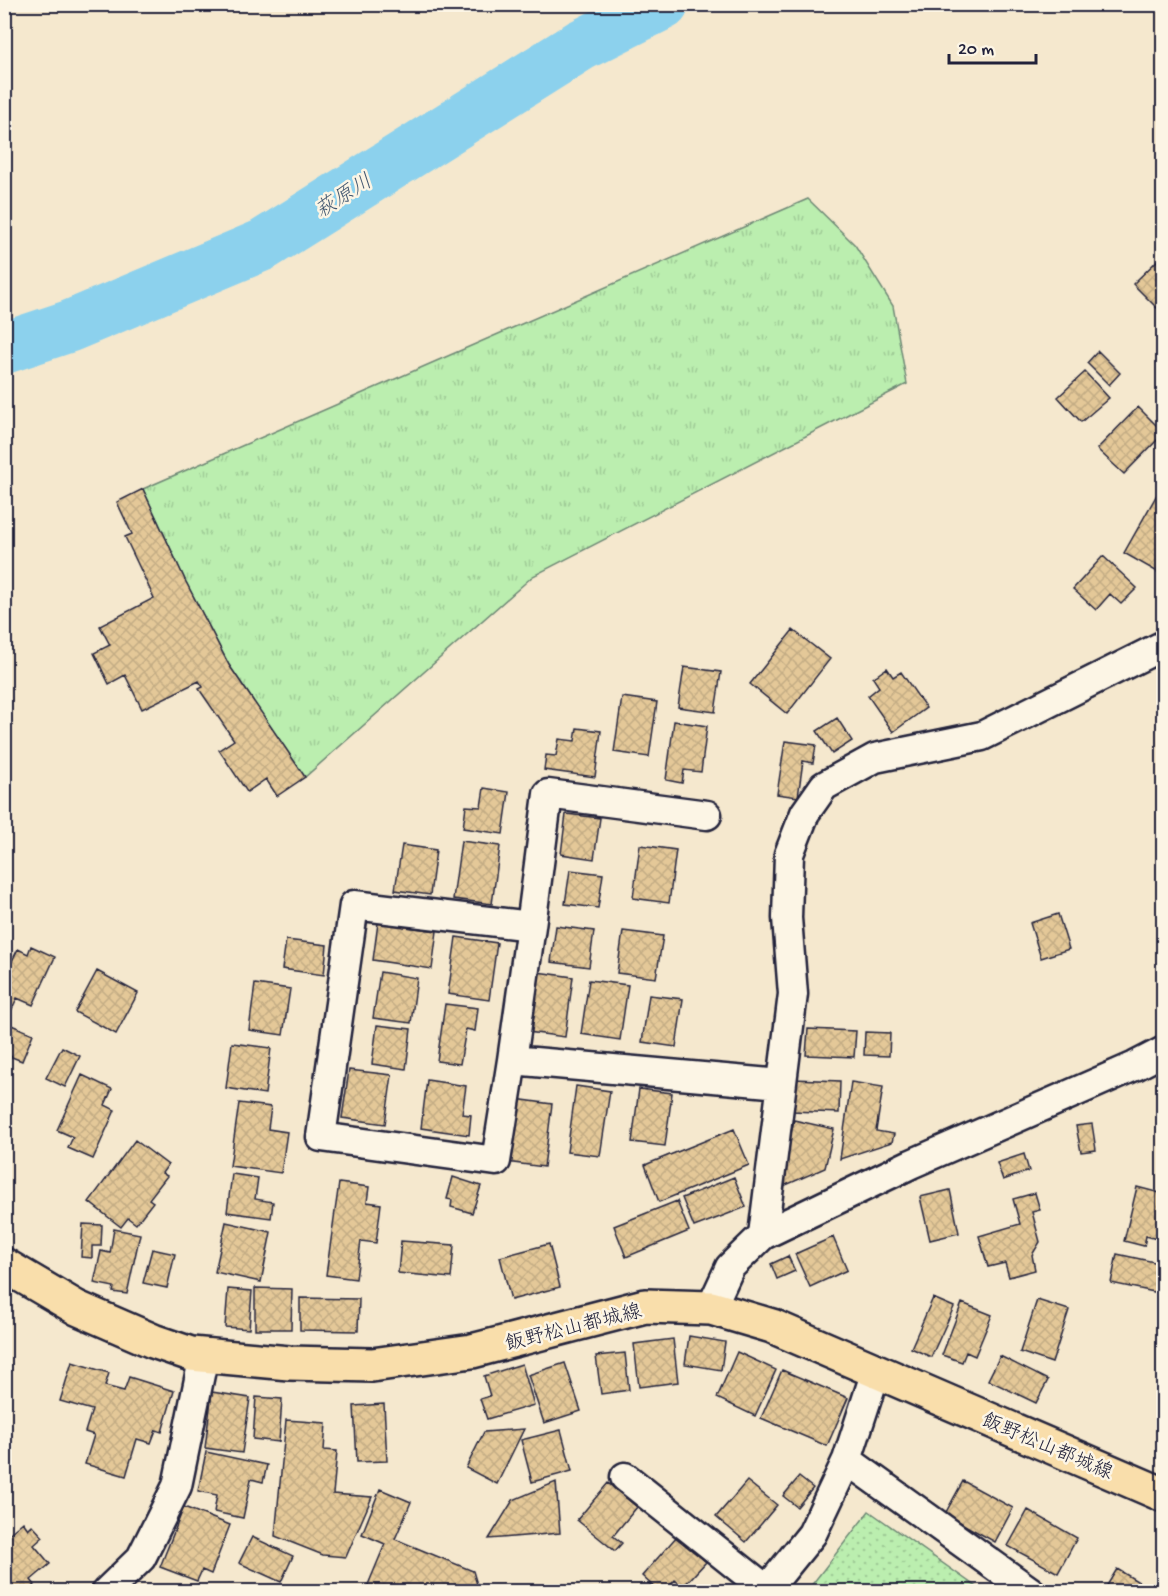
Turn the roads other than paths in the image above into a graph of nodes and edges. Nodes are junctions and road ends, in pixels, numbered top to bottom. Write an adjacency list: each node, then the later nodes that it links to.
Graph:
1 (1164, 645): 6 (street)
2 (707, 815): 3 (street)
3 (531, 926): 5 (street); 5 (street)
4 (1164, 1051): 7 (street)
5 (512, 1060): 6 (street)
6 (781, 1084): 7 (street)
7 (763, 1235): 9 (street)
8 (4, 1265): 10 (main road, 飯野松山都城線)
9 (711, 1308): 10 (main road, 飯野松山都城線); 11 (main road, 飯野松山都城線)
10 (204, 1355): 16 (street)
11 (876, 1371): 12 (street); 14 (main road, 飯野松山都城線)
12 (847, 1460): 15 (street); 17 (street)
13 (625, 1478): 15 (street)
14 (1164, 1495)
15 (766, 1591)
16 (106, 1592)
17 (1031, 1592)

